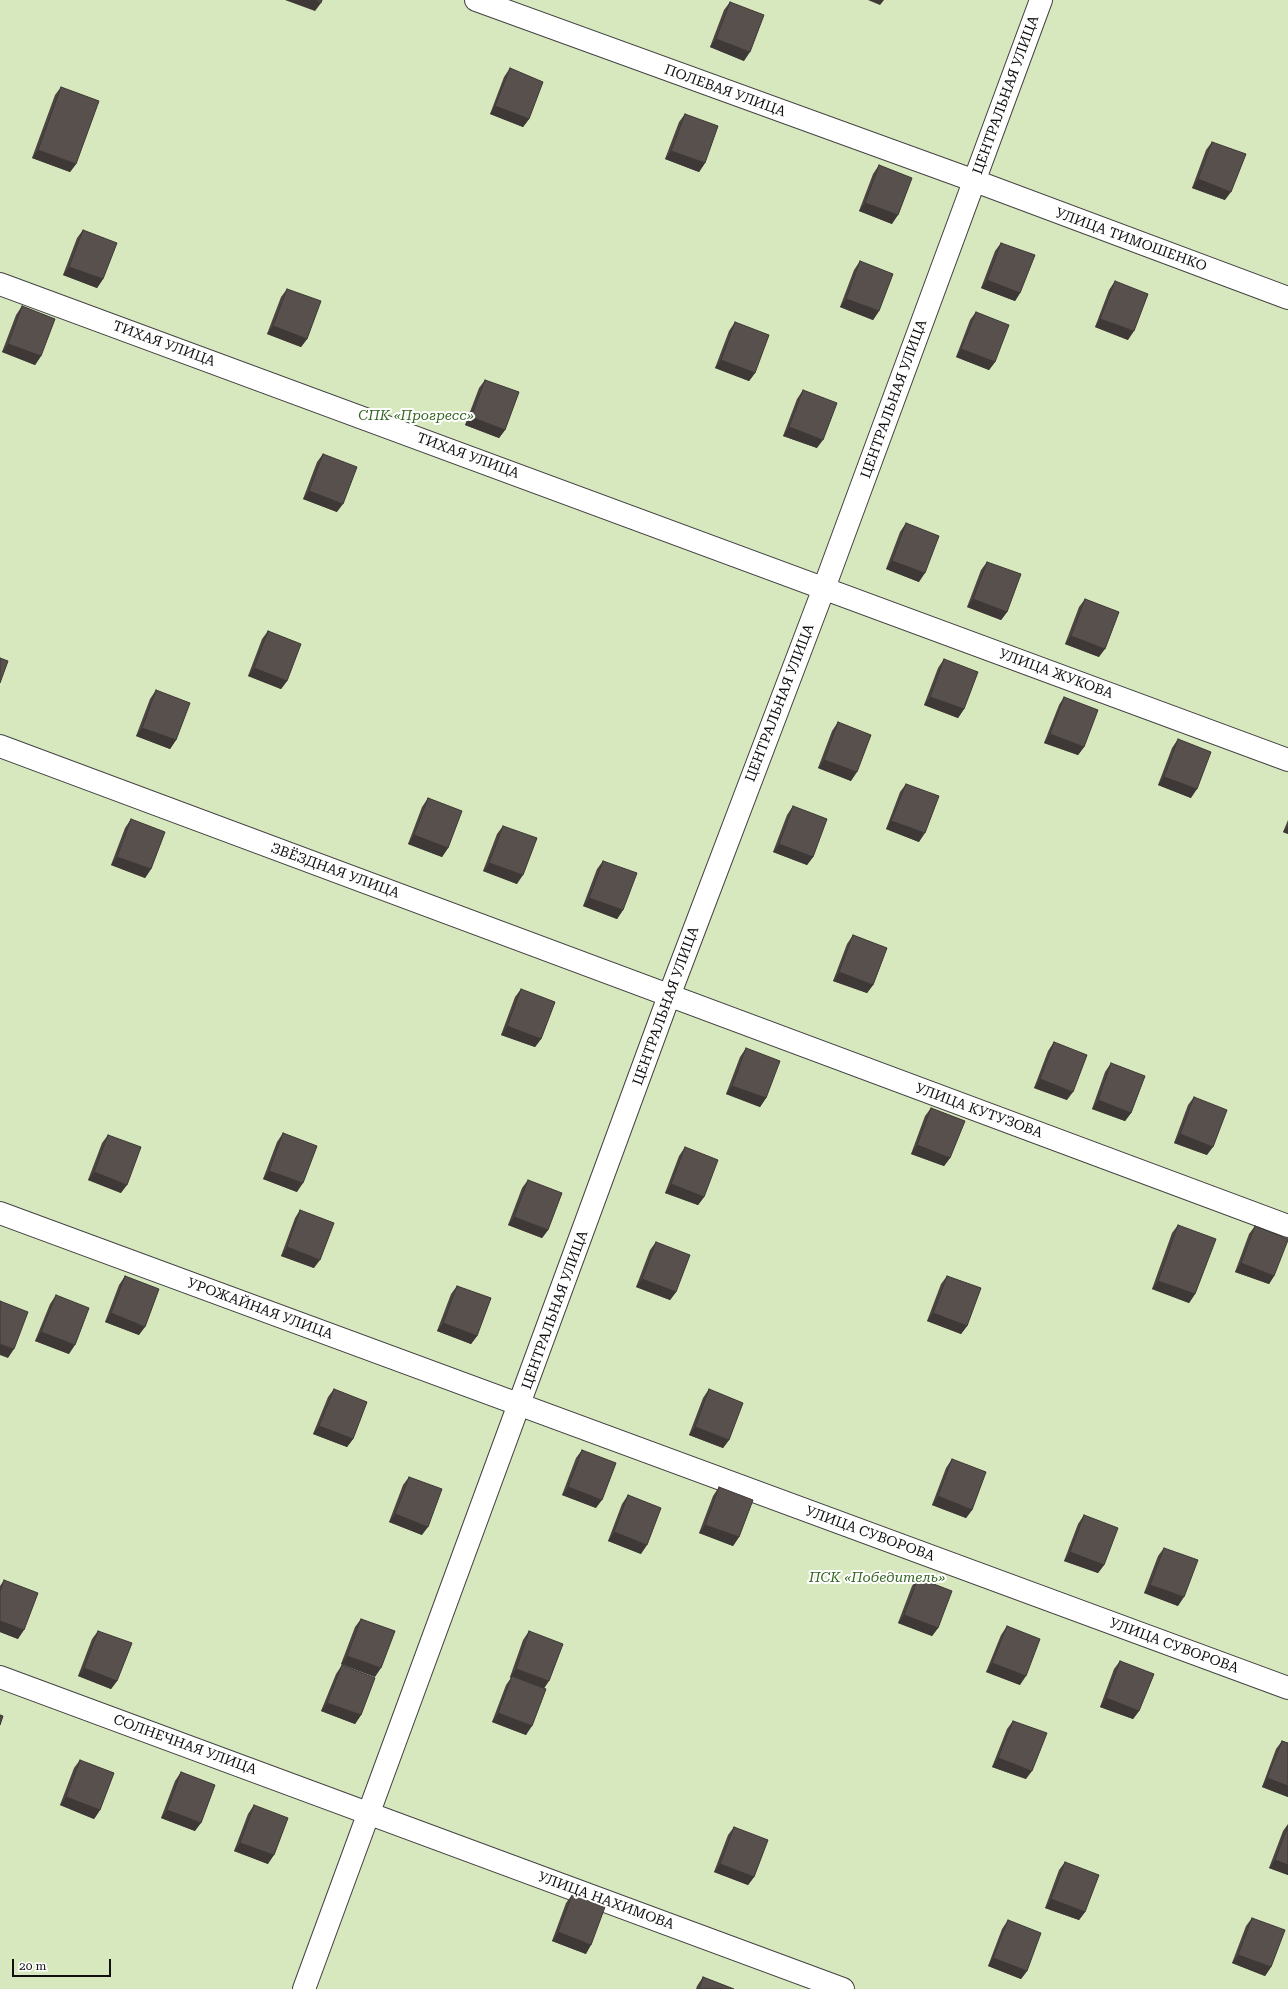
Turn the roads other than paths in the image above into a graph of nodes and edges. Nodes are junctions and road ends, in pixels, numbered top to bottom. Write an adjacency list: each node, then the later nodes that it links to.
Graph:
1 (476, 0): 3 (street, ПОЛЕВАЯ УЛИЦА)
2 (1041, 0): 3 (street, ЦЕНТРАЛЬНАЯ УЛИЦА)
3 (975, 181): 5 (street, УЛИЦА ТИМОШЕНКО); 6 (street, ЦЕНТРАЛЬНАЯ УЛИЦА)
4 (0, 284): 6 (street, ТИХАЯ УЛИЦА)
5 (1288, 298)
6 (824, 588): 8 (street, УЛИЦА ЖУКОВА); 9 (street, ЦЕНТРАЛЬНАЯ УЛИЦА)
7 (0, 746): 9 (street, ЗВЁЗДНАЯ УЛИЦА)
8 (1288, 760)
9 (670, 996): 11 (street, УЛИЦА КУТУЗОВА); 12 (street, ЦЕНТРАЛЬНАЯ УЛИЦА)
10 (0, 1213): 12 (street, УРОЖАЙНАЯ УЛИЦА)
11 (1288, 1226)
12 (520, 1405): 14 (street, УЛИЦА СУВОРОВА); 15 (street, ЦЕНТРАЛЬНАЯ УЛИЦА)
13 (0, 1677): 15 (street, СОЛНЕЧНАЯ УЛИЦА)
14 (1288, 1688)
15 (370, 1813): 16 (street, ЦЕНТРАЛЬНАЯ УЛИЦА); 17 (street, УЛИЦА НАХИМОВА)
16 (304, 1989)
17 (843, 1989)

